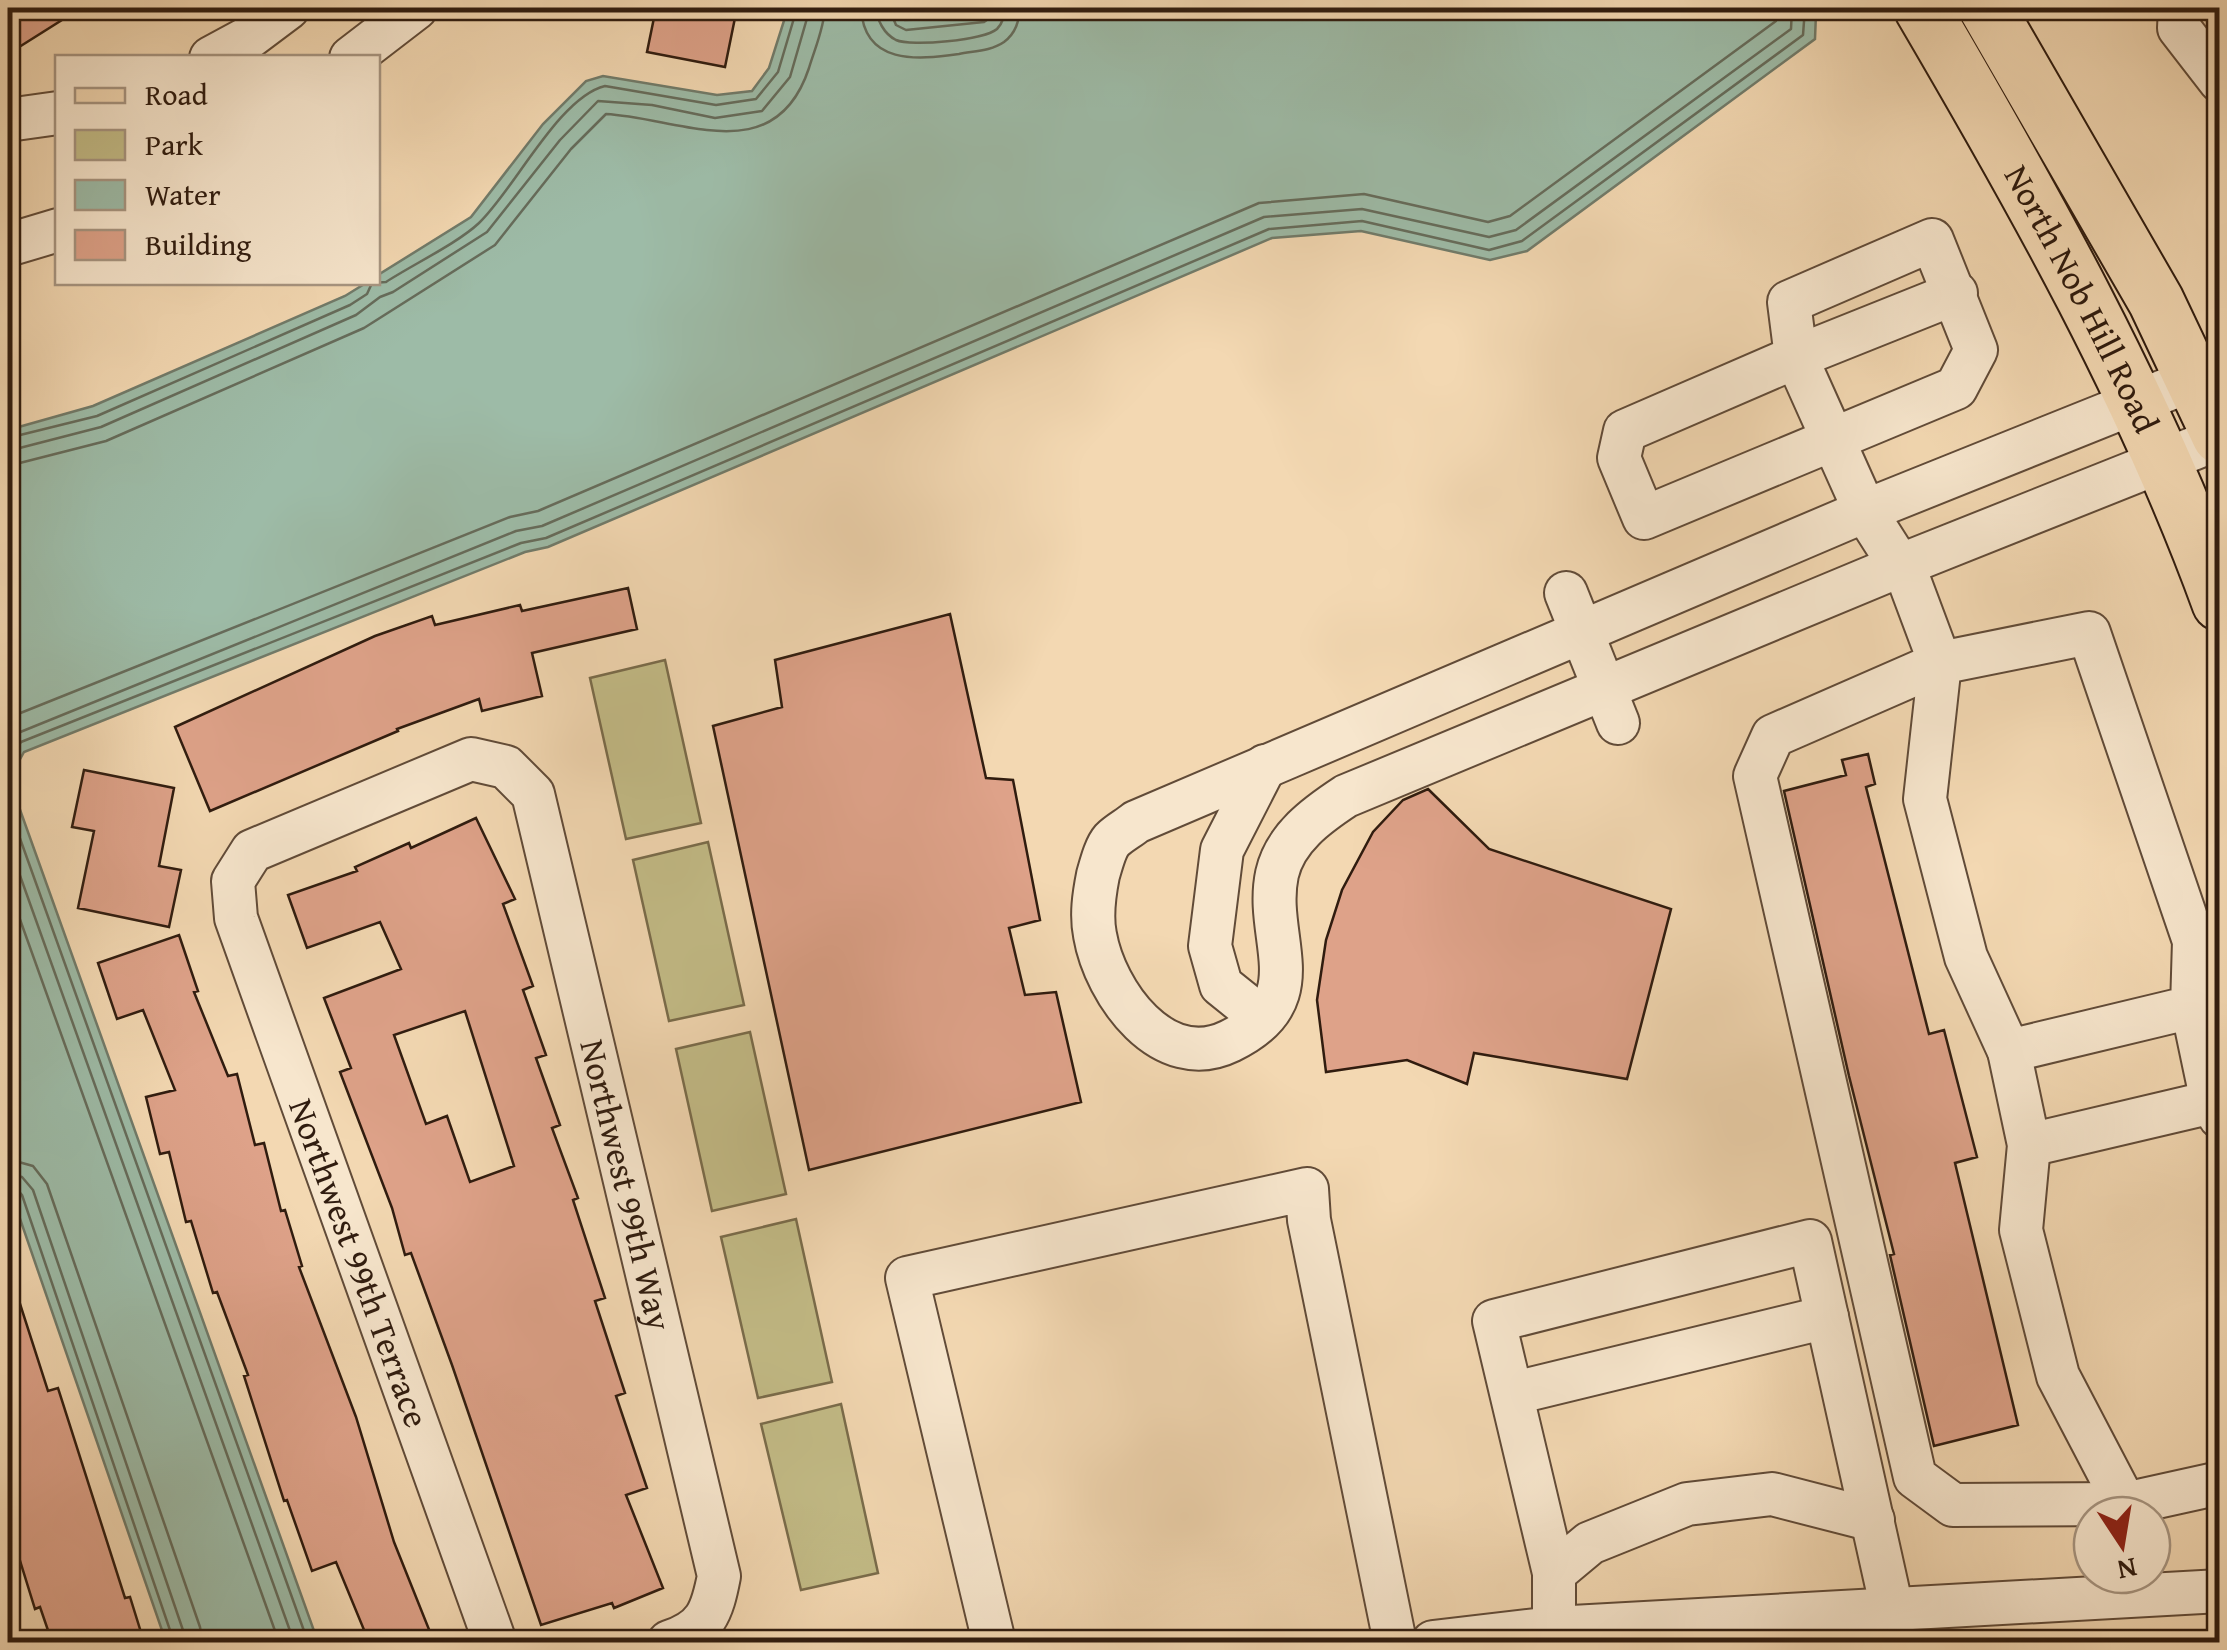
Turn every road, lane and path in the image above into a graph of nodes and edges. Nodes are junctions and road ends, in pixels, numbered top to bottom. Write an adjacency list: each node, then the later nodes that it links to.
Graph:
1 (288, 8): 6 (street)
2 (416, 8): 7 (street)
3 (1922, 8): 16 (main road, North Nob Hill Road)
4 (1986, 8): 15 (main road, North Nob Hill Road)
5 (2180, 8): 8 (street)
6 (217, 55)
7 (355, 55)
8 (2220, 82)
9 (55, 113): 10 (street)
10 (8, 120)
11 (55, 231): 12 (street)
12 (8, 245)
13 (1956, 293): 14 (street); 14 (street); 18 (street)
14 (1796, 356): 18 (street); 18 (street)
15 (2194, 378): 16 (street); 17 (main road, North Nob Hill Road)
16 (2135, 403): 19 (main road, North Nob Hill Road); 20 (street)
17 (2220, 437): 19 (street)
18 (1834, 440): 20 (street)
19 (2161, 459): 21 (street); 22 (main road, North Nob Hill Road)
20 (1864, 510): 21 (street); 23 (street)
21 (1899, 566): 24 (street); 25 (street)
22 (2220, 602)
23 (1574, 612): 25 (street); 26 (street)
24 (1940, 663): 28 (street); 31 (street); 39 (street)
25 (1610, 706): 29 (street)
26 (1265, 766): 29 (street); 29 (street)
27 (233, 881): 47 (street, Northwest 99th Terrace); 48 (street, Northwest 99th Way)
28 (2192, 1007): 30 (street); 31 (street)
29 (1262, 1018)
30 (2210, 1047): 32 (street)
31 (2009, 1051): 33 (street)
32 (2216, 1110): 33 (street)
33 (2028, 1145): 37 (street)
34 (1828, 1317): 35 (street); 35 (street); 40 (street)
35 (1514, 1393): 41 (street)
36 (2220, 1483): 38 (street)
37 (2118, 1495)
38 (2172, 1497)
39 (2072, 1508)
40 (1872, 1520): 41 (street); 45 (street)
41 (1554, 1573): 46 (street)
42 (2172, 1587): 43 (street)
43 (2220, 1590)
44 (2072, 1591): 45 (street)
45 (1892, 1609): 46 (street)
46 (1554, 1628): 51 (street)
47 (494, 1642)
48 (669, 1642)
49 (994, 1642): 50 (street)
50 (1396, 1642)
51 (1433, 1642)

